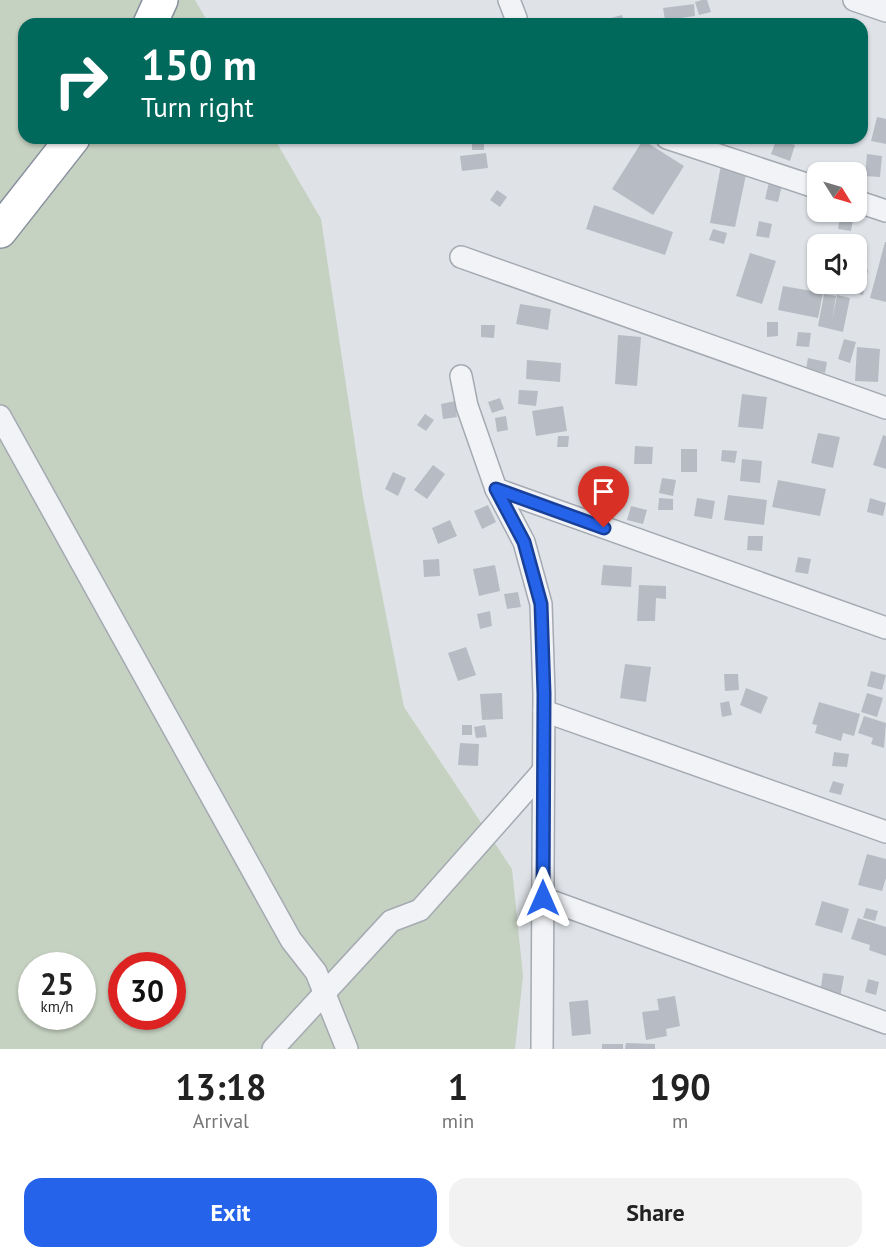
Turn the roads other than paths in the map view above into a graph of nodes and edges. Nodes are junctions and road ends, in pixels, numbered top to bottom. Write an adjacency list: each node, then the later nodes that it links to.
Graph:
1 (160, 0): 4 (highway)
2 (854, 0): 3 (street)
3 (886, 11)
4 (152, 18)
5 (68, 144): 10 (highway)
6 (686, 144): 7 (street)
7 (807, 184)
8 (867, 205): 9 (street)
9 (886, 211)
10 (0, 231)
11 (461, 257): 13 (street)
12 (461, 376): 15 (street)
13 (886, 408)
14 (0, 416): 21 (street)
15 (496, 489): 16 (street); 17 (street)
16 (886, 628)
17 (544, 711): 18 (street); 19 (street)
18 (543, 771): 20 (street); 21 (street)
19 (886, 832)
20 (543, 898): 22 (street); 25 (street)
21 (324, 992): 23 (street); 24 (street)
22 (886, 1023)
23 (273, 1049)
24 (347, 1049)
25 (542, 1049)

